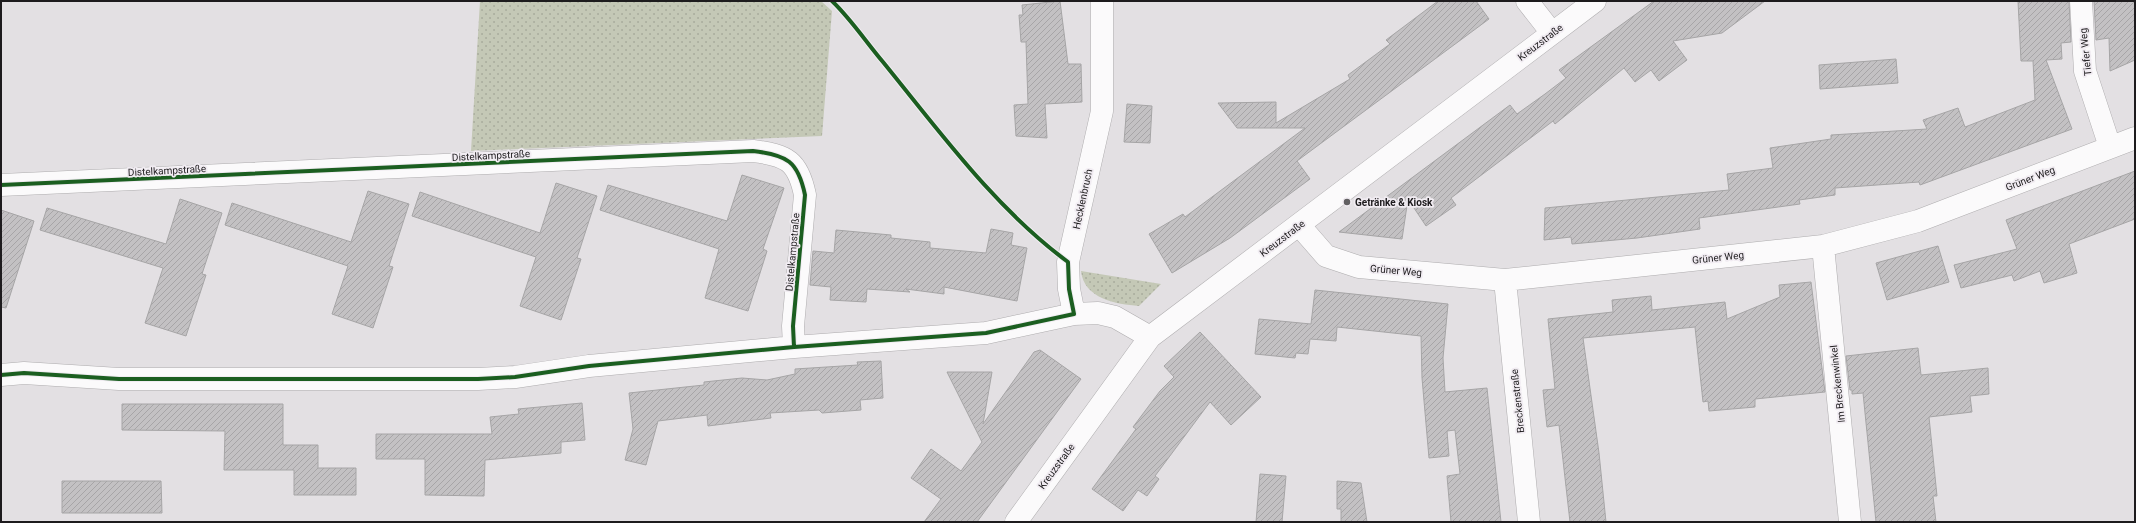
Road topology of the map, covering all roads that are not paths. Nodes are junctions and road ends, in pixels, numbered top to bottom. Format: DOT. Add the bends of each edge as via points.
graph roads {
  1 [pos="1102,1"];
  2 [pos="1527,1"];
  3 [pos="1596,1"];
  4 [pos="2081,1"];
  5 [pos="1552,33"];
  6 [pos="2135,138"];
  7 [pos="2110,148"];
  8 [pos="1,185"];
  9 [pos="1299,225"];
  10 [pos="1823,246"];
  11 [pos="1505,280"];
  12 [pos="1074,314"];
  13 [pos="1150,337"];
  14 [pos="794,347"];
  15 [pos="1,375"];
  16 [pos="1016,522"];
  17 [pos="1529,522"];
  18 [pos="1850,522"];
  1 -- 12 [label="street, Hecklenbruch" via="1102,111 1068,262 1069,289"];
  2 -- 5 [label="street"];
  3 -- 5 [label="street, Kreuzstraße"];
  4 -- 7 [label="street, Tiefer Weg" via="2085,71"];
  5 -- 9 [label="street, Kreuzstraße"];
  6 -- 7 [label="street, Grüner Weg"];
  7 -- 10 [label="street, Grüner Weg" via="1918,221"];
  8 -- 14 [label="street, Distelkampstraße" via="753,151 774,154 789,161 801,176 805,195"];
  9 -- 11 [label="street, Grüner Weg" via="1326,256 1359,267"];
  9 -- 13 [label="street, Kreuzstraße"];
  10 -- 11 [label="street, Grüner Weg"];
  10 -- 18 [label="street, Im Breckenwinkel"];
  11 -- 17 [label="street, Breckenstraße"];
  12 -- 13 [label="street" via="1098,313 1115,317"];
  12 -- 14 [label="street" via="986,333"];
  13 -- 16 [label="street, Kreuzstraße"];
  14 -- 15 [label="street" via="478,379 119,378 24,373"];
}
